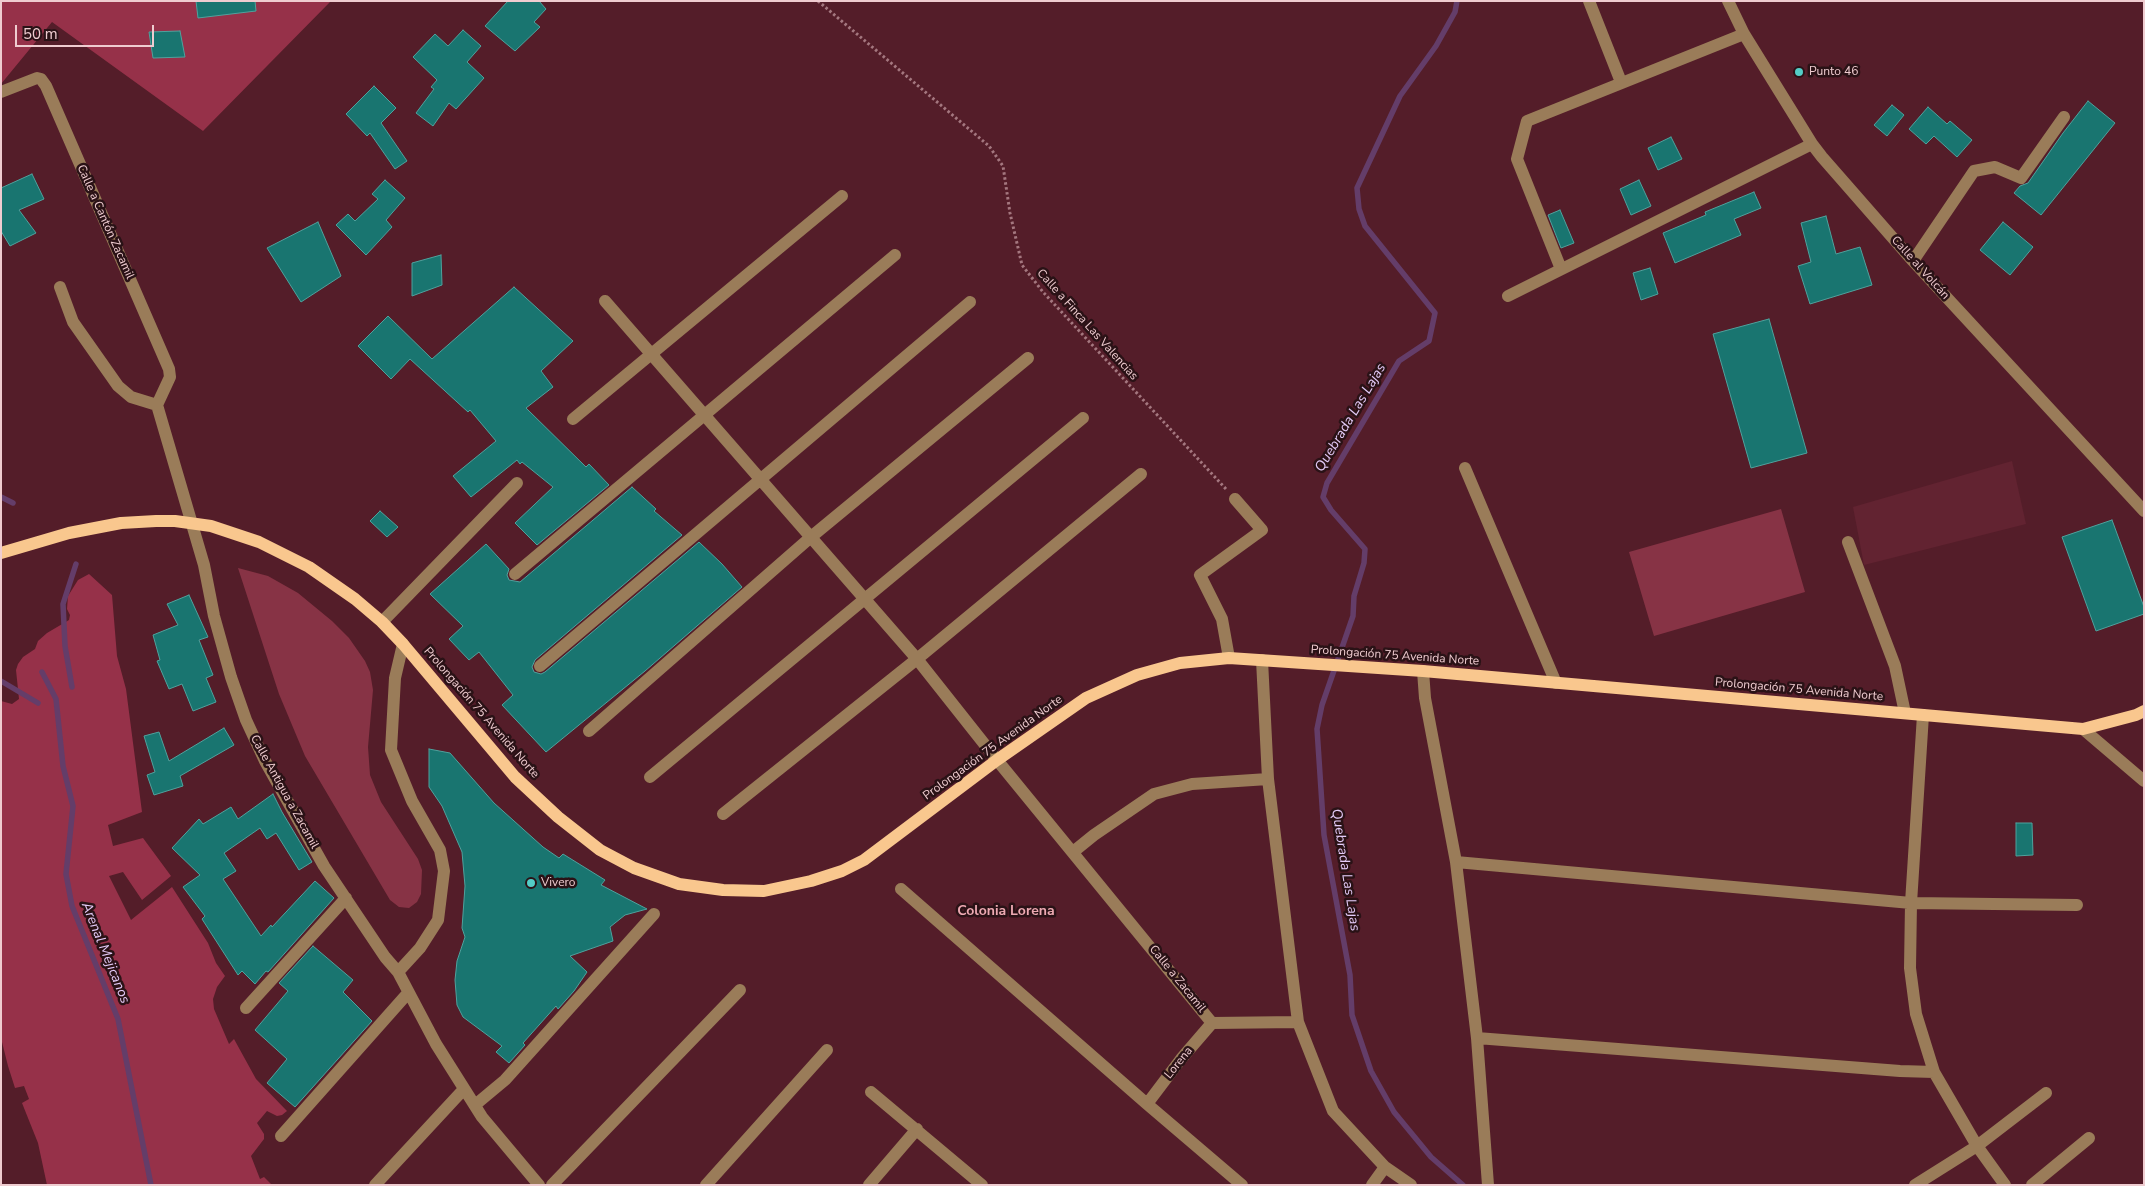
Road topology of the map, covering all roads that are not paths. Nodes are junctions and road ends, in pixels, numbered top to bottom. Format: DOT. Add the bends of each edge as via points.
graph roads {
  1 [pos="1589,1"];
  2 [pos="1728,1"];
  3 [pos="1744,34"];
  4 [pos="1621,82"];
  5 [pos="1,92"];
  6 [pos="2064,117"];
  7 [pos="1812,144"];
  8 [pos="842,196"];
  9 [pos="895,255"];
  10 [pos="1913,261"];
  11 [pos="1561,268"];
  12 [pos="60,287"];
  13 [pos="1508,296"];
  14 [pos="605,301"];
  15 [pos="970,302"];
  16 [pos="652,354"];
  17 [pos="1028,358"];
  18 [pos="157,405"];
  19 [pos="704,414"];
  20 [pos="1083,418"];
  21 [pos="573,419"];
  22 [pos="1465,468"];
  23 [pos="1140,474"];
  24 [pos="760,479"];
  25 [pos="517,483"];
  26 [pos="1235,499"];
  27 [pos="2144,510"];
  28 [pos="811,537"];
  29 [pos="1848,542"];
  30 [pos="1,553"];
  31 [pos="516,574"];
  32 [pos="865,599"];
  33 [pos="382,622"];
  34 [pos="403,644"];
  35 [pos="1229,658"];
  36 [pos="917,659"];
  37 [pos="1262,660"];
  38 [pos="540,666"];
  39 [pos="1423,671"];
  40 [pos="1556,683"];
  41 [pos="2144,711"];
  42 [pos="1905,713"];
  43 [pos="1922,715"];
  44 [pos="2083,729"];
  45 [pos="589,731"];
  46 [pos="997,760"];
  47 [pos="650,777"];
  48 [pos="1268,779"];
  49 [pos="2144,782"];
  50 [pos="723,814"];
  51 [pos="1073,852"];
  52 [pos="1456,862"];
  53 [pos="901,889"];
  54 [pos="346,898"];
  55 [pos="1911,903"];
  56 [pos="2077,905"];
  57 [pos="654,914"];
  58 [pos="398,972"];
  59 [pos="740,990"];
  60 [pos="408,993"];
  61 [pos="246,1008"];
  62 [pos="1298,1022"];
  63 [pos="1212,1023"];
  64 [pos="1477,1038"];
  65 [pos="827,1050"];
  66 [pos="1934,1072"];
  67 [pos="464,1089"];
  68 [pos="871,1092"];
  69 [pos="2046,1093"];
  70 [pos="1147,1104"];
  71 [pos="475,1105"];
  72 [pos="916,1129"];
  73 [pos="282,1136"];
  74 [pos="2089,1138"];
  75 [pos="1976,1146"];
  76 [pos="1385,1167"];
  77 [pos="375,1185"];
  78 [pos="539,1185"];
  79 [pos="552,1185"];
  80 [pos="706,1185"];
  81 [pos="869,1185"];
  82 [pos="982,1185"];
  83 [pos="1242,1185"];
  84 [pos="1372,1185"];
  85 [pos="1411,1185"];
  86 [pos="1488,1185"];
  87 [pos="1914,1185"];
  88 [pos="2006,1185"];
  89 [pos="2032,1185"];
  1 -- 4 [label="street"];
  2 -- 3 [label="street, Calle al Volcán"];
  3 -- 4 [label="street"];
  3 -- 7 [label="street, Calle al Volcán"];
  4 -- 11 [label="street" via="1527,121 1518,158"];
  5 -- 18 [label="street, Calle a Cantón Zacamil" via="37,78 46,86 169,370 170,377"];
  6 -- 10 [label="street" via="2021,178 1995,167 1974,171"];
  7 -- 10 [label="street, Calle al Volcán"];
  7 -- 11 [label="street"];
  8 -- 16 [label="street"];
  9 -- 19 [label="street"];
  10 -- 27 [label="street, Calle al Volcán"];
  11 -- 13 [label="street"];
  12 -- 18 [label="street" via="73,322 118,386 131,397"];
  14 -- 16 [label="street, Calle a Zacamil"];
  15 -- 24 [label="street"];
  16 -- 19 [label="street, Calle a Zacamil"];
  16 -- 21 [label="street"];
  17 -- 28 [label="street"];
  18 -- 54 [label="street, Calle Antigua a Zacamil" via="204,565 214,616 246,720 279,789"];
  19 -- 24 [label="street, Calle a Zacamil"];
  19 -- 31 [label="street"];
  20 -- 32 [label="street"];
  22 -- 40 [label="street"];
  23 -- 36 [label="street"];
  24 -- 28 [label="street, Calle a Zacamil"];
  24 -- 38 [label="street"];
  25 -- 33 [label="street"];
  26 -- 35 [label="street" via="1262,530 1200,576 1222,619"];
  28 -- 32 [label="street, Calle a Zacamil"];
  28 -- 45 [label="street"];
  29 -- 42 [label="street" via="1894,666"];
  30 -- 33 [label="main road, Prolongación 75 Avenida Norte" via="69,533 121,523 175,522 211,526 259,542 309,567 356,599"];
  32 -- 36 [label="street, Calle a Zacamil"];
  32 -- 47 [label="street"];
  33 -- 34 [label="main road, Prolongación 75 Avenida Norte"];
  34 -- 46 [label="main road, Prolongación 75 Avenida Norte" via="515,777 558,817 600,850 634,868 679,884 764,891 842,871 864,860"];
  34 -- 58 [label="street" via="395,678 391,750 412,801 440,850 444,871 438,920 420,948"];
  35 -- 37 [label="main road, Prolongación 75 Avenida Norte"];
  35 -- 46 [label="main road, Prolongación 75 Avenida Norte" via="1180,663 1137,675 1086,698"];
  36 -- 46 [label="street, Calle a Zacamil"];
  36 -- 50 [label="street"];
  37 -- 39 [label="main road, Prolongación 75 Avenida Norte"];
  37 -- 48 [label="street"];
  39 -- 40 [label="main road, Prolongación 75 Avenida Norte"];
  39 -- 52 [label="street" via="1425,698"];
  40 -- 42 [label="main road, Prolongación 75 Avenida Norte"];
  41 -- 44 [label="main road, Prolongación 75 Avenida Norte"];
  42 -- 43 [label="main road, Prolongación 75 Avenida Norte"];
  43 -- 44 [label="main road, Prolongación 75 Avenida Norte"];
  43 -- 55 [label="street"];
  44 -- 49 [label="street"];
  46 -- 51 [label="street, Calle a Zacamil"];
  48 -- 51 [label="street" via="1192,784 1154,794"];
  48 -- 62 [label="street"];
  51 -- 63 [label="street, Calle a Zacamil"];
  52 -- 55 [label="street"];
  52 -- 64 [label="street"];
  53 -- 70 [label="street"];
  54 -- 58 [label="street, Calle Antigua a Zacamil"];
  54 -- 61 [label="street"];
  55 -- 56 [label="street"];
  55 -- 66 [label="street" via="1910,968 1916,1014"];
  57 -- 71 [label="street" via="505,1080"];
  58 -- 60 [label="street, Calle Antigua a Zacamil"];
  59 -- 79 [label="street"];
  60 -- 67 [label="street, Calle Antigua a Zacamil"];
  60 -- 73 [label="street"];
  62 -- 63 [label="street, Calle a Zacamil"];
  62 -- 76 [label="street" via="1333,1112"];
  63 -- 70 [label="street, Lorena"];
  64 -- 66 [label="street"];
  64 -- 86 [label="street"];
  65 -- 80 [label="street"];
  66 -- 75 [label="street"];
  67 -- 71 [label="street, Calle Antigua a Zacamil"];
  67 -- 77 [label="street"];
  68 -- 72 [label="street"];
  69 -- 75 [label="street"];
  70 -- 83 [label="street"];
  71 -- 78 [label="street, Calle Antigua a Zacamil"];
  72 -- 81 [label="street"];
  72 -- 82 [label="street"];
  74 -- 89 [label="street"];
  75 -- 87 [label="street"];
  75 -- 88 [label="street"];
  76 -- 84 [label="street"];
  76 -- 85 [label="street"];
}
